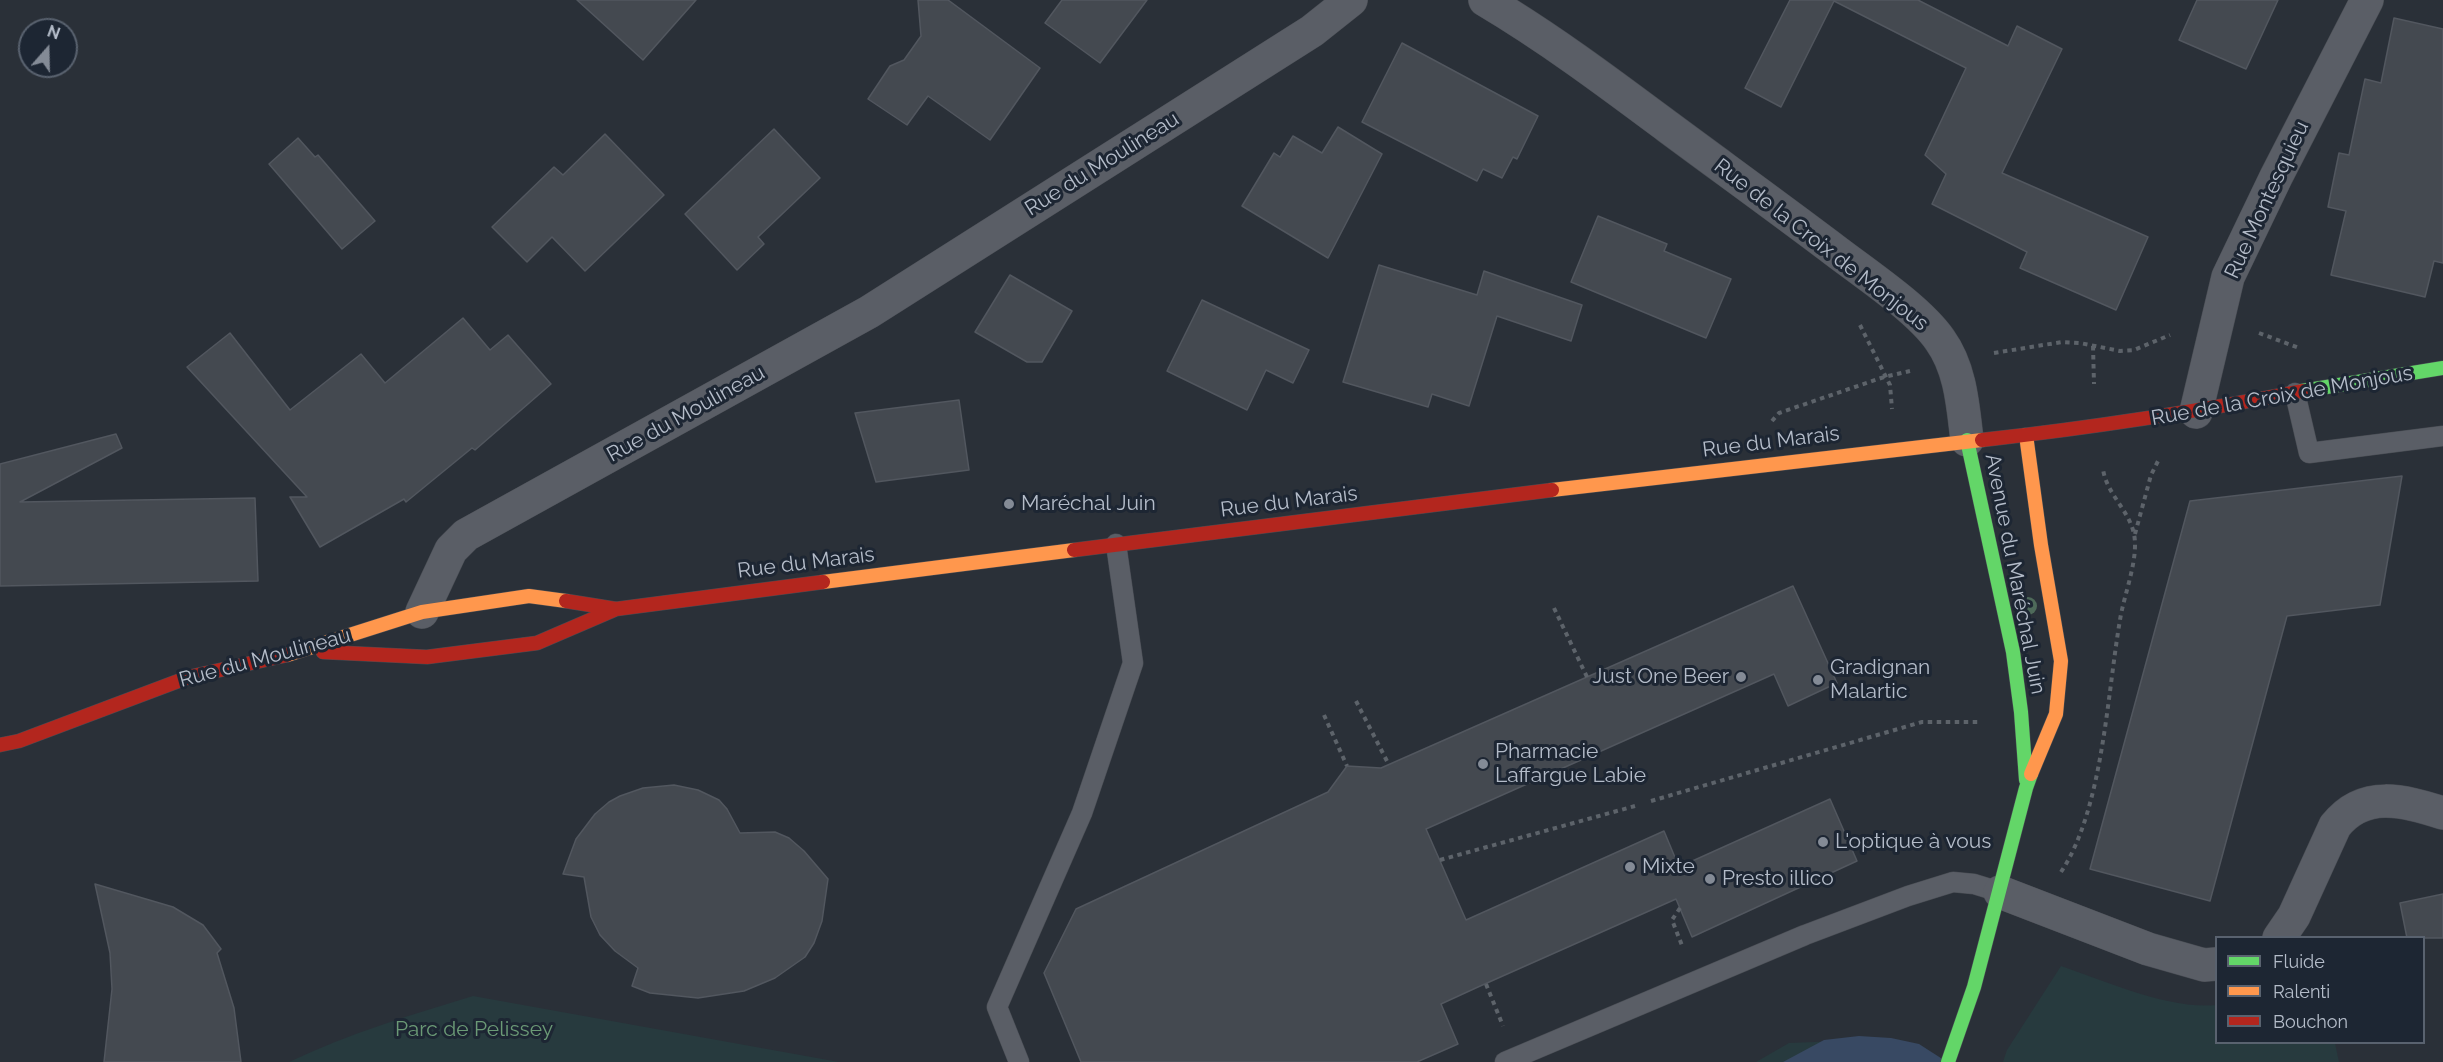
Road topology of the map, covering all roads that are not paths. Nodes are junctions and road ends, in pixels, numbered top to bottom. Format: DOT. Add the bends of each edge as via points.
graph roads {
  1 [pos="1350,0"];
  2 [pos="1485,0"];
  3 [pos="2367,0"];
  4 [pos="2443,368"];
  5 [pos="2295,393"];
  6 [pos="2196,412"];
  7 [pos="2026,435"];
  8 [pos="2443,436"];
  9 [pos="1967,440"];
  10 [pos="1116,544"];
  11 [pos="616,609"];
  12 [pos="422,612"];
  13 [pos="303,651"];
  14 [pos="0,745"];
  15 [pos="2026,788"];
  16 [pos="2443,813"];
  17 [pos="2000,892"];
  18 [pos="2280,936"];
  19 [pos="2215,964"];
  20 [pos="1511,1060"];
  21 [pos="1019,1062"];
  22 [pos="1948,1062"];
  1 -- 12 [label="street, Rue du Moulineau" via="1312,31 869,312 466,535 451,550"];
  2 -- 9 [label="street, Rue de la Croix de Monjous" via="1628,97 1918,317 1941,340 1951,361 1960,387"];
  3 -- 6 [label="street, Rue Montesquieu" via="2228,277"];
  4 -- 5 [label="main road, Rue de la Croix de Monjous"];
  5 -- 6 [label="main road, Rue de la Croix de Monjous"];
  5 -- 8 [label="lane" via="2309,453"];
  6 -- 7 [label="main road, Rue de la Croix de Monjous"];
  7 -- 9 [label="main road, Rue de la Croix de Monjous"];
  7 -- 15 [label="main road, Avenue du Maréchal Juin" via="2061,661 2056,714"];
  9 -- 10 [label="main road, Rue du Marais"];
  9 -- 15 [label="main road, Avenue du Maréchal Juin" via="2013,652"];
  10 -- 11 [label="main road, Rue du Marais"];
  10 -- 21 [label="lane" via="1133,663 1082,813 997,1007"];
  11 -- 12 [label="main road, Rue du Marais" via="529,596"];
  11 -- 13 [label="main road, Rue du Marais" via="537,643 428,657"];
  12 -- 13 [label="main road, Rue du Moulineau"];
  13 -- 14 [label="main road, Rue du Moulineau" via="189,677"];
  15 -- 17 [label="main road, Avenue du Maréchal Juin"];
  16 -- 18 [label="street" via="2407,803 2380,801 2355,807 2343,816"];
  17 -- 19 [label="street" via="2148,949"];
  17 -- 20 [label="lane" via="1953,882 1908,896 1805,935"];
  17 -- 22 [label="main road, Avenue du Maréchal Juin"];
}
